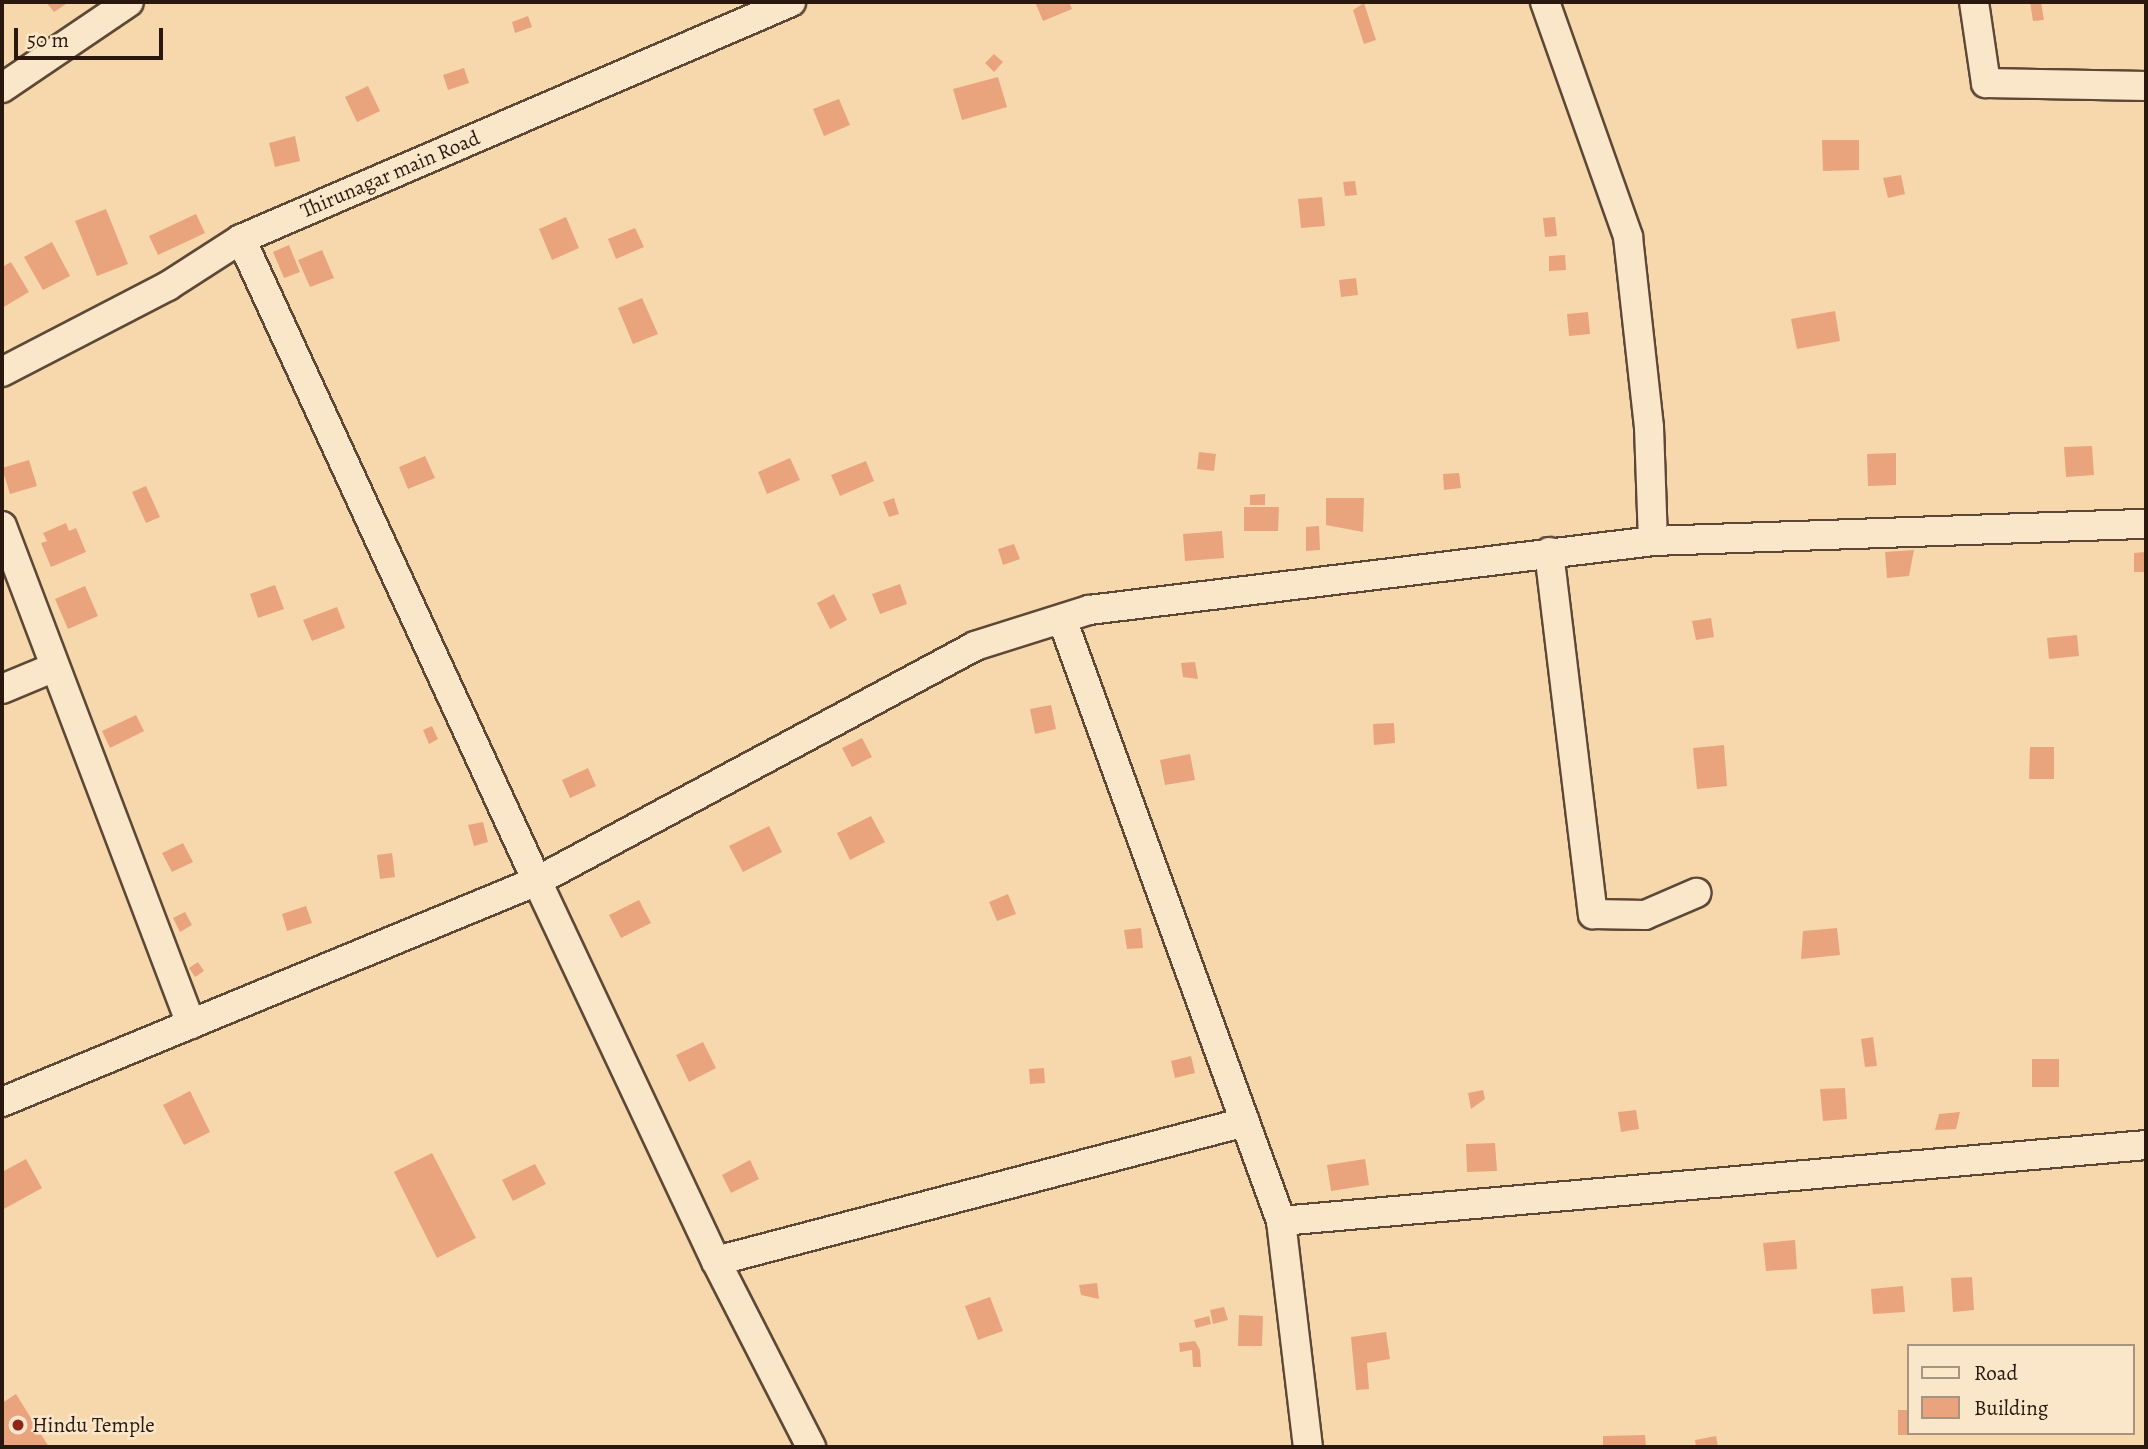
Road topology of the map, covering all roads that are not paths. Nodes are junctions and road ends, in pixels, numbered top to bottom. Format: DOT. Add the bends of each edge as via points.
graph roads {
  1 [pos="129,2"];
  2 [pos="791,2"];
  3 [pos="1545,2"];
  4 [pos="1974,2"];
  5 [pos="2146,86"];
  6 [pos="2,88"];
  7 [pos="241,239"];
  8 [pos="2,372"];
  9 [pos="2146,524"];
  10 [pos="2,526"];
  11 [pos="1653,541"];
  12 [pos="1549,552"];
  13 [pos="1062,619"];
  14 [pos="55,667"];
  15 [pos="2,689"];
  16 [pos="537,880"];
  17 [pos="1696,893"];
  18 [pos="191,1024"];
  19 [pos="2,1102"];
  20 [pos="1245,1122"];
  21 [pos="2146,1145"];
  22 [pos="1281,1221"];
  23 [pos="716,1261"];
  24 [pos="811,1447"];
  25 [pos="1308,1447"];
  1 -- 6 [label="street"];
  2 -- 7 [label="street, Thirunagar main Road"];
  3 -- 11 [label="street" via="1629,237 1649,427"];
  4 -- 5 [label="street" via="1986,83"];
  7 -- 8 [label="street, Thirunagar main Road" via="168,286"];
  7 -- 16 [label="street"];
  9 -- 11 [label="street"];
  10 -- 14 [label="street"];
  11 -- 12 [label="street"];
  12 -- 13 [label="street" via="1116,606"];
  12 -- 17 [label="street" via="1593,914 1645,915"];
  13 -- 16 [label="street" via="975,646"];
  13 -- 20 [label="street"];
  14 -- 15 [label="street"];
  14 -- 18 [label="street"];
  16 -- 18 [label="street"];
  16 -- 23 [label="street"];
  18 -- 19 [label="street"];
  20 -- 22 [label="street"];
  20 -- 23 [label="street"];
  21 -- 22 [label="street"];
  22 -- 25 [label="street"];
  23 -- 24 [label="street"];
}
